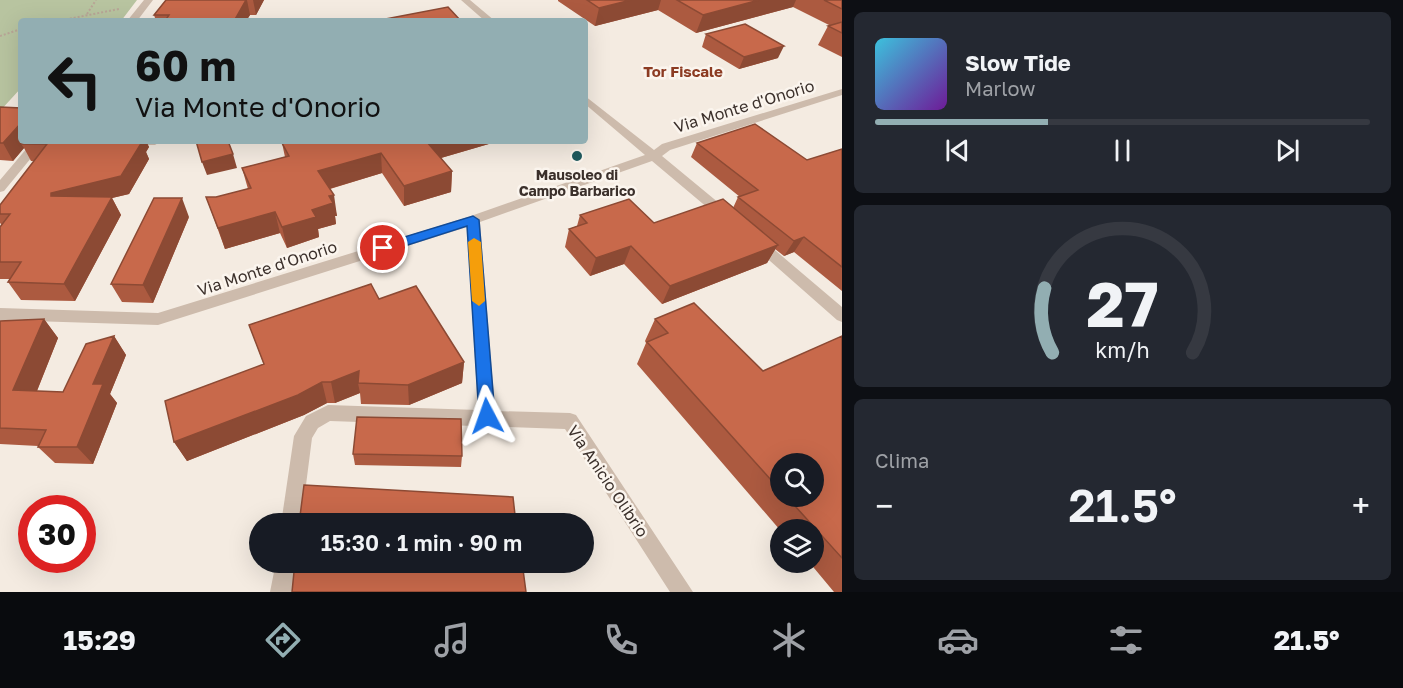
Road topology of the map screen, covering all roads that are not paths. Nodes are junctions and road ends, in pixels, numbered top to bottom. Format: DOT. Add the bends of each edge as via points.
graph roads {
  1 [pos="465,0"];
  2 [pos="147,2"];
  3 [pos="134,18"];
  4 [pos="486,18"];
  5 [pos="842,92"];
  6 [pos="588,101"];
  7 [pos="37,144"];
  8 [pos="656,156"];
  9 [pos="0,188"];
  10 [pos="473,220"];
  11 [pos="0,314"];
  12 [pos="842,315"];
  13 [pos="487,416"];
  14 [pos="292,513"];
  15 [pos="284,573"];
  16 [pos="281,592"];
  17 [pos="682,592"];
  1 -- 4 [label="street"];
  2 -- 3 [label="street"];
  5 -- 8 [label="street, Via Monte d'Onorio" via="666,147"];
  6 -- 8 [label="street"];
  7 -- 9 [label="street"];
  8 -- 10 [label="street, Via Monte d'Onorio"];
  8 -- 12 [label="street"];
  10 -- 11 [label="street, Via Monte d'Onorio" via="158,319"];
  10 -- 13 [label="street"];
  13 -- 14 [label="street" via="334,411 322,415 303,436"];
  13 -- 17 [label="street, Via Anicio Olibrio" via="570,421"];
  15 -- 16 [label="street"];
}
